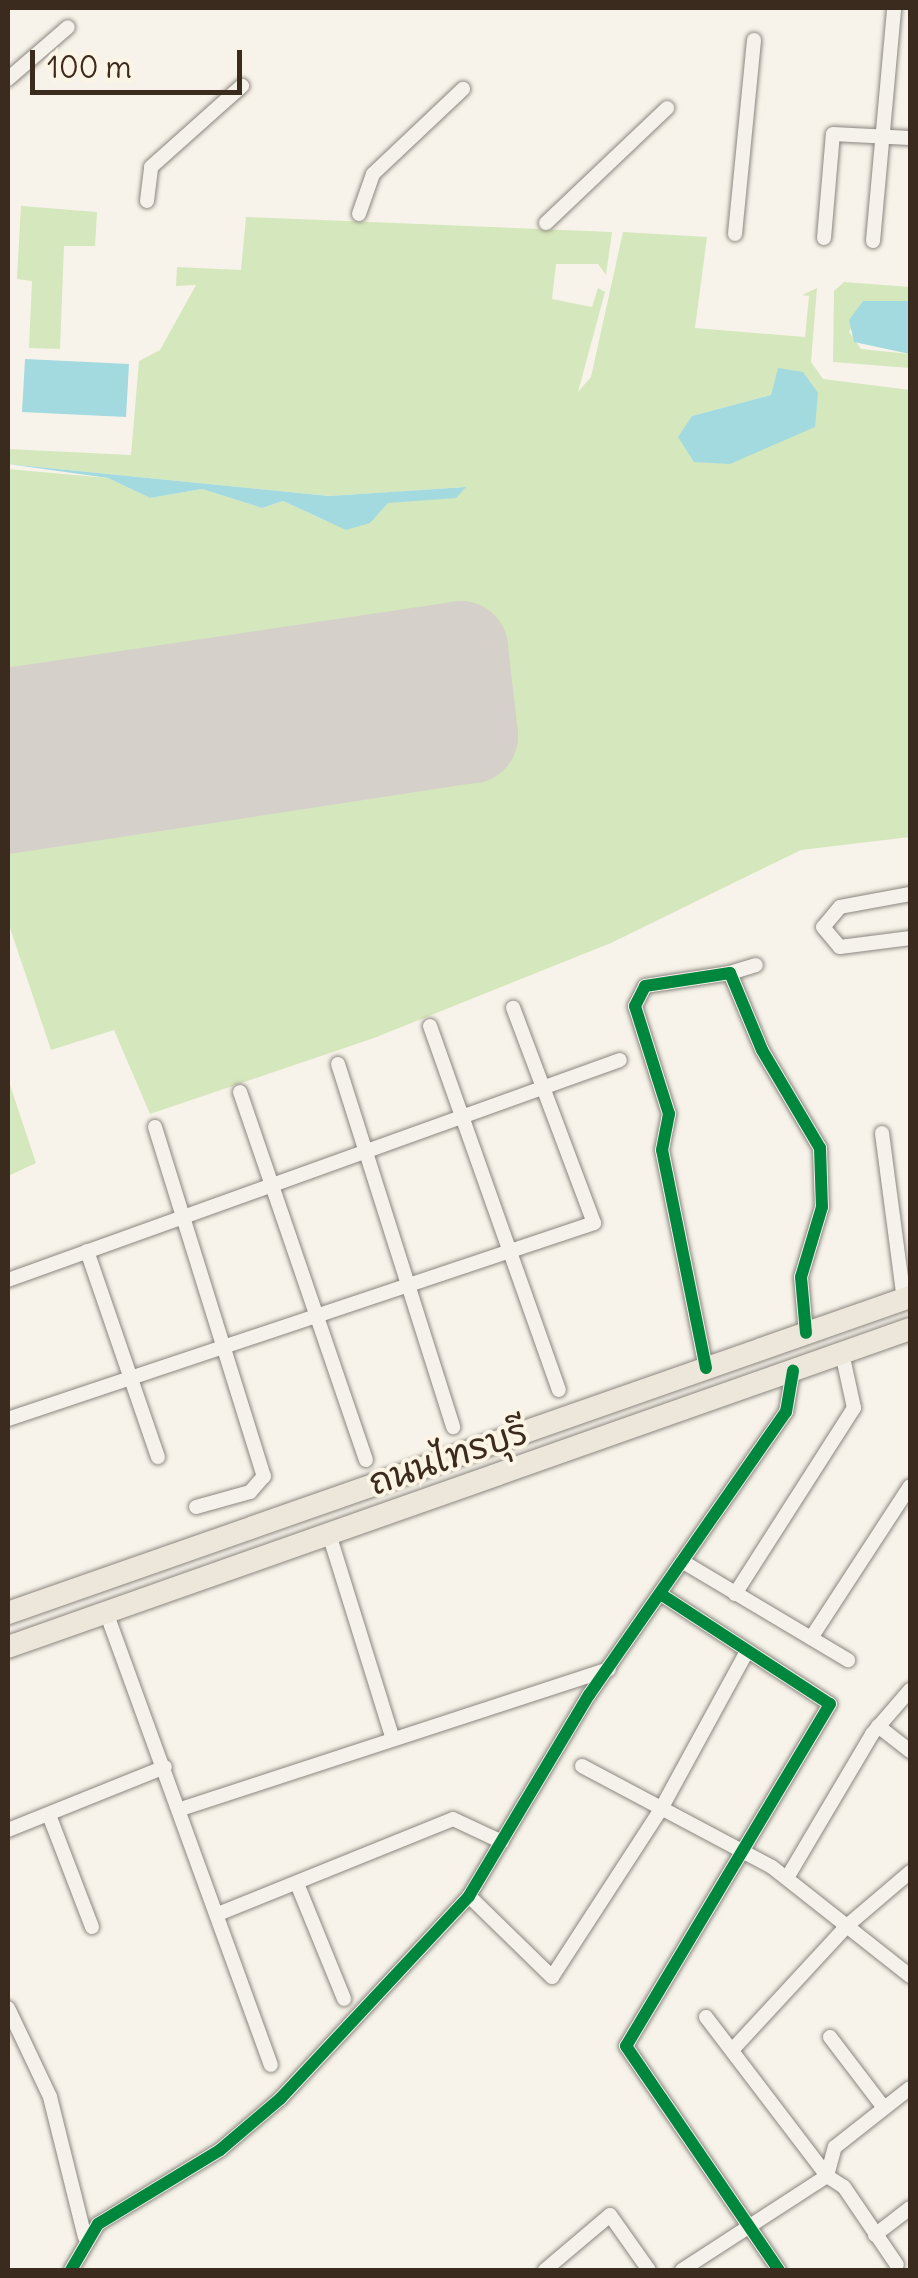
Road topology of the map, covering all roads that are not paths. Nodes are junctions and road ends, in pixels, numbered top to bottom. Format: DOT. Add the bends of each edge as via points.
graph roads {
  1 [pos="894,8"];
  2 [pos="68,27"];
  3 [pos="754,40"];
  4 [pos="8,78"];
  5 [pos="242,86"];
  6 [pos="463,89"];
  7 [pos="666,108"];
  8 [pos="884,136"];
  9 [pos="910,138"];
  10 [pos="147,201"];
  11 [pos="359,214"];
  12 [pos="546,223"];
  13 [pos="735,234"];
  14 [pos="824,238"];
  15 [pos="873,241"];
  16 [pos="910,894"];
  17 [pos="910,938"];
  18 [pos="756,966"];
  19 [pos="730,973"];
  20 [pos="513,1008"];
  21 [pos="430,1026"];
  22 [pos="620,1060"];
  23 [pos="338,1064"];
  24 [pos="546,1088"];
  25 [pos="240,1092"];
  26 [pos="461,1119"];
  27 [pos="155,1127"];
  28 [pos="882,1133"];
  29 [pos="366,1154"];
  30 [pos="275,1187"];
  31 [pos="182,1218"];
  32 [pos="508,1250"];
  33 [pos="86,1251"];
  34 [pos="8,1280"];
  35 [pos="405,1284"];
  36 [pos="907,1298"];
  37 [pos="315,1314"];
  38 [pos="910,1329"];
  39 [pos="806,1333"];
  40 [pos="220,1343"];
  41 [pos="842,1353"];
  42 [pos="706,1368"];
  43 [pos="793,1371"];
  44 [pos="127,1376"];
  45 [pos="560,1390"];
  46 [pos="8,1419"];
  47 [pos="453,1427"];
  48 [pos="158,1457"];
  49 [pos="366,1460"];
  50 [pos="910,1486"];
  51 [pos="196,1507"];
  52 [pos="329,1534"];
  53 [pos="685,1563"];
  54 [pos="736,1594"];
  55 [pos="662,1595"];
  56 [pos="106,1612"];
  57 [pos="8,1613"];
  58 [pos="812,1638"];
  59 [pos="8,1646"];
  60 [pos="748,1651"];
  61 [pos="848,1660"];
  62 [pos="609,1668"];
  63 [pos="910,1690"];
  64 [pos="878,1726"];
  65 [pos="392,1736"];
  66 [pos="910,1751"];
  67 [pos="582,1766"];
  68 [pos="164,1767"];
  69 [pos="181,1809"];
  70 [pos="661,1810"];
  71 [pos="49,1816"];
  72 [pos="8,1830"];
  73 [pos="502,1842"];
  74 [pos="746,1851"];
  75 [pos="910,1872"];
  76 [pos="786,1878"];
  77 [pos="298,1886"];
  78 [pos="469,1896"];
  79 [pos="218,1914"];
  80 [pos="848,1925"];
  81 [pos="92,1927"];
  82 [pos="910,1976"];
  83 [pos="344,1999"];
  84 [pos="8,2008"];
  85 [pos="706,2018"];
  86 [pos="830,2037"];
  87 [pos="732,2049"];
  88 [pos="271,2065"];
  89 [pos="910,2088"];
  90 [pos="884,2108"];
  91 [pos="828,2176"];
  92 [pos="910,2208"];
  93 [pos="750,2226"];
  94 [pos="875,2235"];
  95 [pos="85,2237"];
  96 [pos="898,2265"];
  97 [pos="71,2270"];
  98 [pos="544,2270"];
  99 [pos="650,2270"];
  100 [pos="682,2270"];
  101 [pos="779,2270"];
  1 -- 8 [label="street"];
  2 -- 4 [label="street"];
  3 -- 13 [label="street"];
  5 -- 10 [label="street" via="151,167"];
  6 -- 11 [label="street" via="373,174"];
  7 -- 12 [label="street"];
  8 -- 9 [label="street"];
  8 -- 14 [label="street" via="833,134"];
  8 -- 15 [label="street"];
  16 -- 17 [label="street" via="840,907 823,927 840,947"];
  18 -- 19 [label="street"];
  19 -- 39 [label="street" via="823,1160 822,1208 801,1277"];
  19 -- 42 [label="street" via="645,986 635,1006 668,1114 662,1150"];
  20 -- 24 [label="street"];
  21 -- 26 [label="street"];
  22 -- 24 [label="street"];
  23 -- 29 [label="street"];
  24 -- 26 [label="street"];
  24 -- 32 [label="street" via="594,1223"];
  25 -- 30 [label="street"];
  26 -- 29 [label="street"];
  26 -- 32 [label="street"];
  27 -- 31 [label="street"];
  28 -- 36 [label="street"];
  29 -- 30 [label="street"];
  29 -- 35 [label="street"];
  30 -- 31 [label="street"];
  30 -- 37 [label="street"];
  31 -- 33 [label="street"];
  31 -- 40 [label="street"];
  32 -- 35 [label="street"];
  32 -- 45 [label="street"];
  33 -- 34 [label="street"];
  33 -- 44 [label="street"];
  35 -- 37 [label="street"];
  35 -- 47 [label="street"];
  36 -- 39 [label="main road, ถนนไทรบุรี"];
  37 -- 40 [label="street"];
  37 -- 49 [label="street"];
  38 -- 41 [label="main road, ถนนไทรบุรี"];
  39 -- 42 [label="main road, ถนนไทรบุรี"];
  40 -- 44 [label="street"];
  40 -- 51 [label="street" via="264,1476 250,1492"];
  41 -- 43 [label="main road, ถนนไทรบุรี"];
  41 -- 54 [label="street" via="854,1408"];
  42 -- 57 [label="main road, ถนนไทรบุรี"];
  43 -- 52 [label="main road, ถนนไทรบุรี"];
  43 -- 53 [label="street" via="786,1412"];
  44 -- 46 [label="street"];
  44 -- 48 [label="street"];
  50 -- 58 [label="street"];
  52 -- 56 [label="main road, ถนนไทรบุรี"];
  52 -- 65 [label="street"];
  53 -- 54 [label="street"];
  53 -- 55 [label="street"];
  54 -- 58 [label="street"];
  55 -- 60 [label="street"];
  55 -- 62 [label="street"];
  56 -- 59 [label="main road, ถนนไทรบุรี"];
  56 -- 68 [label="street"];
  58 -- 61 [label="street"];
  60 -- 70 [label="street"];
  60 -- 74 [label="street" via="830,1704"];
  62 -- 65 [label="street"];
  62 -- 73 [label="street"];
  63 -- 64 [label="street"];
  64 -- 66 [label="street"];
  64 -- 76 [label="street"];
  65 -- 69 [label="street"];
  67 -- 70 [label="street"];
  68 -- 69 [label="street"];
  68 -- 71 [label="street"];
  69 -- 79 [label="street"];
  70 -- 74 [label="street"];
  70 -- 78 [label="street" via="552,1977"];
  71 -- 72 [label="street"];
  71 -- 81 [label="street"];
  73 -- 77 [label="street" via="453,1819"];
  73 -- 78 [label="street"];
  74 -- 76 [label="street"];
  74 -- 93 [label="street" via="626,2046"];
  75 -- 80 [label="street"];
  76 -- 80 [label="street"];
  77 -- 79 [label="street"];
  77 -- 83 [label="street"];
  78 -- 95 [label="street" via="252,2125"];
  79 -- 88 [label="street"];
  80 -- 82 [label="street"];
  80 -- 87 [label="street"];
  84 -- 95 [label="street" via="50,2097"];
  85 -- 87 [label="street"];
  86 -- 90 [label="street"];
  87 -- 91 [label="street"];
  89 -- 90 [label="street"];
  90 -- 91 [label="street" via="835,2147"];
  91 -- 93 [label="street"];
  91 -- 94 [label="street"];
  92 -- 94 [label="street"];
  93 -- 100 [label="street"];
  93 -- 101 [label="street"];
  94 -- 96 [label="street"];
  95 -- 97 [label="street"];
  98 -- 99 [label="street" via="610,2214"];
}
